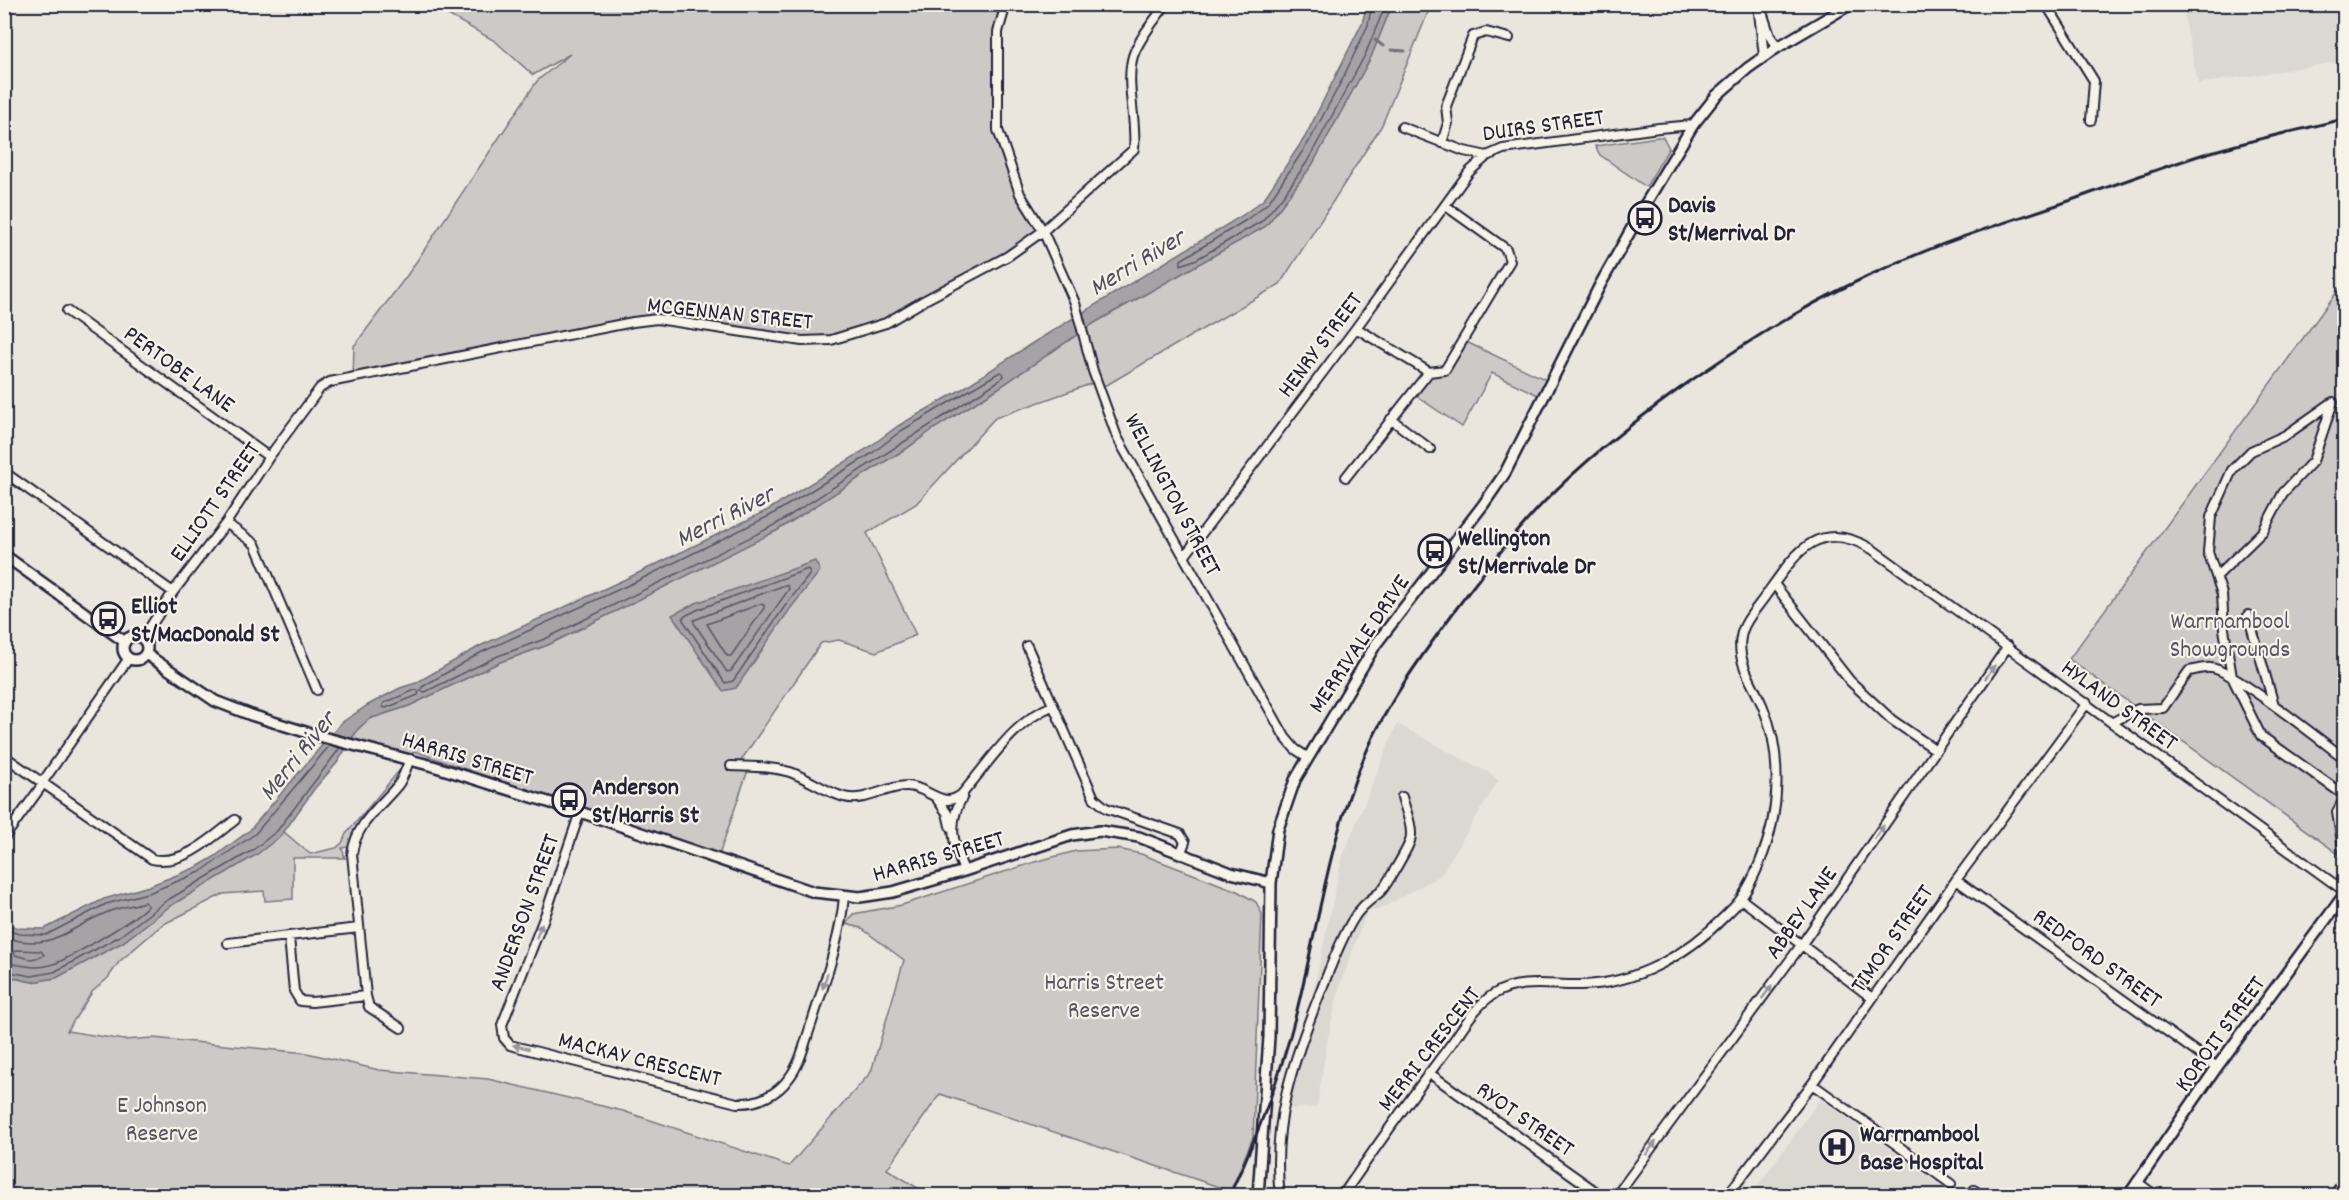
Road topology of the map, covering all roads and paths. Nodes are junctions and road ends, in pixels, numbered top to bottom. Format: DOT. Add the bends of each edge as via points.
graph roads {
  1 [pos="1006,4"];
  2 [pos="1166,4"];
  3 [pos="1759,4"];
  4 [pos="1851,4"];
  5 [pos="2046,4"];
  6 [pos="1509,38"];
  7 [pos="1778,47"];
  8 [pos="1764,56"];
  9 [pos="2091,120"];
  10 [pos="1693,125"];
  11 [pos="1402,127"];
  12 [pos="1442,143"];
  13 [pos="1487,156"];
  14 [pos="1446,206"];
  15 [pos="1043,231"];
  16 [pos="68,311"];
  17 [pos="1356,328"];
  18 [pos="1429,372"];
  19 [pos="320,388"];
  20 [pos="1391,420"];
  21 [pos="1430,449"];
  22 [pos="269,457"];
  23 [pos="4,472"];
  24 [pos="1346,477"];
  25 [pos="226,523"];
  26 [pos="1872,549"];
  27 [pos="4,555"];
  28 [pos="1184,557"];
  29 [pos="2217,576"];
  30 [pos="1774,584"];
  31 [pos="173,592"];
  32 [pos="2248,615"];
  33 [pos="143,638"];
  34 [pos="125,642"];
  35 [pos="1027,646"];
  36 [pos="2008,646"];
  37 [pos="146,654"];
  38 [pos="129,658"];
  39 [pos="2232,677"];
  40 [pos="317,690"];
  41 [pos="2087,703"];
  42 [pos="2274,705"];
  43 [pos="1052,706"];
  44 [pos="2112,722"];
  45 [pos="1936,750"];
  46 [pos="4,756"];
  47 [pos="1307,757"];
  48 [pos="2344,758"];
  49 [pos="410,759"];
  50 [pos="731,766"];
  51 [pos="43,783"];
  52 [pos="968,787"];
  53 [pos="2344,795"];
  54 [pos="934,796"];
  55 [pos="1402,797"];
  56 [pos="2344,800"];
  57 [pos="580,812"];
  58 [pos="235,820"];
  59 [pos="4,838"];
  60 [pos="953,842"];
  61 [pos="1181,852"];
  62 [pos="2344,855"];
  63 [pos="964,871"];
  64 [pos="1956,880"];
  65 [pos="1271,883"];
  66 [pos="2344,893"];
  67 [pos="844,897"];
  68 [pos="1741,899"];
  69 [pos="359,928"];
  70 [pos="289,937"];
  71 [pos="228,943"];
  72 [pos="1802,944"];
  73 [pos="366,996"];
  74 [pos="1872,998"];
  75 [pos="502,1025"];
  76 [pos="401,1028"];
  77 [pos="2217,1067"];
  78 [pos="1429,1073"];
  79 [pos="1812,1084"];
  80 [pos="2344,1180"];
  81 [pos="2138,1182"];
  82 [pos="1950,1184"];
  83 [pos="1974,1190"];
  84 [pos="1258,1196"];
  85 [pos="1280,1196"];
  86 [pos="1342,1196"];
  87 [pos="1602,1196"];
  88 [pos="1616,1196"];
  89 [pos="1727,1196"];
  90 [pos="1982,1196"];
  91 [pos="2128,1196"];
  92 [pos="2156,1196"];
  93 [pos="2334,1196"];
  1 -- 15 [label="street, WELLINGTON STREET" via="998,32 998,130 1020,194"];
  2 -- 15 [label="street, MCGENNAN STREET" via="1133,54 1130,73 1134,149"];
  3 -- 7 [label="street"];
  3 -- 8 [label="street"];
  4 -- 7 [label="street, MERRIVALE DRIVE"];
  5 -- 9 [label="street" via="2094,81"];
  6 -- 12 [label="street" via="1486,32 1473,36 1446,106 1448,123"];
  7 -- 8 [label="street, MERRIVALE DRIVE"];
  8 -- 10 [label="street, MERRIVALE DRIVE" via="1726,86"];
  10 -- 13 [label="street, DUIRS STREET" via="1503,149"];
  10 -- 47 [label="street, MERRIVALE DRIVE" via="1600,285 1505,473 1376,644"];
  11 -- 12 [label="street, DUIRS STREET"];
  12 -- 13 [label="street, DUIRS STREET"];
  13 -- 14 [label="street, HENRY STREET" via="1469,172"];
  14 -- 17 [label="street, HENRY STREET"];
  14 -- 18 [label="street" via="1506,249 1510,261 1445,370"];
  15 -- 19 [label="street, MCGENNAN STREET" via="1008,256 886,323 831,340 802,341 657,319 337,381"];
  15 -- 28 [label="street, WELLINGTON STREET" via="1075,303 1117,437"];
  16 -- 22 [label="street, PERTOBE LANE"];
  17 -- 18 [label="street"];
  17 -- 28 [label="street, HENRY STREET"];
  18 -- 20 [label="street"];
  19 -- 22 [label="street, ELLIOTT STREET"];
  20 -- 21 [label="street"];
  20 -- 24 [label="street"];
  22 -- 25 [label="street, ELLIOTT STREET"];
  23 -- 31 [label="street"];
  25 -- 31 [label="street, ELLIOTT STREET"];
  25 -- 40 [label="street" via="255,543"];
  26 -- 30 [label="street, MERRI CRESCENT" via="1833,537 1815,540"];
  26 -- 36 [label="street, HYLAND STREET"];
  27 -- 34 [label="street"];
  28 -- 47 [label="street, WELLINGTON STREET" via="1286,737"];
  29 -- 29 [label="street" via="2208,552 2211,517 2232,470 2251,451 2286,435 2333,402 2313,460 2283,493 2263,531"];
  29 -- 39 [label="street"];
  30 -- 45 [label="street" via="1850,681 1892,720"];
  30 -- 68 [label="street, MERRI CRESCENT" via="1741,637 1741,653 1769,726 1777,783 1769,834"];
  31 -- 33 [label="street, ELLIOTT STREET"];
  32 -- 42 [label="street"];
  33 -- 34 [label="street" via="135,636"];
  33 -- 37 [label="street"];
  34 -- 38 [label="street" via="124,653"];
  35 -- 43 [label="street"];
  36 -- 41 [label="street, HYLAND STREET"];
  45 -- 36 [label="street, ABBEY LANE, one-way"];
  37 -- 38 [label="street" via="136,660"];
  37 -- 49 [label="street, HARRIS STREET" via="215,701 315,735"];
  38 -- 51 [label="street"];
  39 -- 42 [label="street"];
  39 -- 44 [label="street" via="2213,667 2188,672 2163,708 2138,709"];
  39 -- 53 [label="street" via="2261,736"];
  41 -- 44 [label="street, HYLAND STREET"];
  41 -- 64 [label="street, TIMOR STREET"];
  42 -- 48 [label="street"];
  43 -- 52 [label="street" via="1019,728"];
  43 -- 61 [label="street" via="1096,801 1180,834 1185,842"];
  44 -- 66 [label="street, HYLAND STREET"];
  72 -- 45 [label="street, ABBEY LANE, one-way"];
  46 -- 51 [label="street"];
  47 -- 65 [label="street, MERRIVALE DRIVE" via="1281,816"];
  49 -- 57 [label="street, HARRIS STREET"];
  49 -- 69 [label="street" via="398,785 354,838"];
  50 -- 54 [label="street" via="784,770 846,797 859,798 906,786"];
  51 -- 58 [label="street" via="156,860 190,851"];
  51 -- 59 [label="street"];
  52 -- 54 [label="street" via="951,800"];
  52 -- 60 [label="street" via="954,816"];
  54 -- 60 [label="street" via="947,813"];
  55 -- 85 [label="street" via="1411,830 1410,842 1382,890 1358,911 1344,935 1288,1080 1281,1118"];
  56 -- 62 [label="street" via="2337,812"];
  57 -- 67 [label="street, HARRIS STREET" via="801,888"];
  75 -- 57 [label="street, ANDERSON STREET, one-way"];
  60 -- 63 [label="street"];
  61 -- 63 [label="street, HARRIS STREET" via="1139,837 1100,831 1072,835"];
  61 -- 65 [label="street, HARRIS STREET" via="1231,873"];
  63 -- 67 [label="street, HARRIS STREET" via="893,892"];
  64 -- 74 [label="street, TIMOR STREET"];
  64 -- 77 [label="street, REDFORD STREET"];
  65 -- 84 [label="street, MERRIVALE DRIVE" via="1269,1037"];
  66 -- 77 [label="street, KOROIT STREET"];
  67 -- 75 [label="street, MACKAY CRESCENT, one-way" via="837,939 794,1070 779,1089 759,1100 737,1102 510,1045"];
  68 -- 72 [label="street"];
  68 -- 78 [label="street, MERRI CRESCENT" via="1696,943 1638,974 1585,985 1520,984 1500,991 1477,1010"];
  69 -- 70 [label="street"];
  69 -- 73 [label="street"];
  70 -- 71 [label="street"];
  70 -- 73 [label="street" via="294,991 300,1001"];
  72 -- 74 [label="street"];
  88 -- 72 [label="street, ABBEY LANE, one-way"];
  73 -- 76 [label="street" via="369,1007"];
  74 -- 79 [label="street, TIMOR STREET"];
  77 -- 81 [label="street, KOROIT STREET"];
  78 -- 86 [label="street, MERRI CRESCENT"];
  78 -- 87 [label="street, RYOT STREET"];
  79 -- 82 [label="street"];
  79 -- 89 [label="street, TIMOR STREET"];
  80 -- 93 [label="street"];
  81 -- 91 [label="street, KOROIT STREET"];
  81 -- 92 [label="street"];
  83 -- 90 [label="street"];
}
